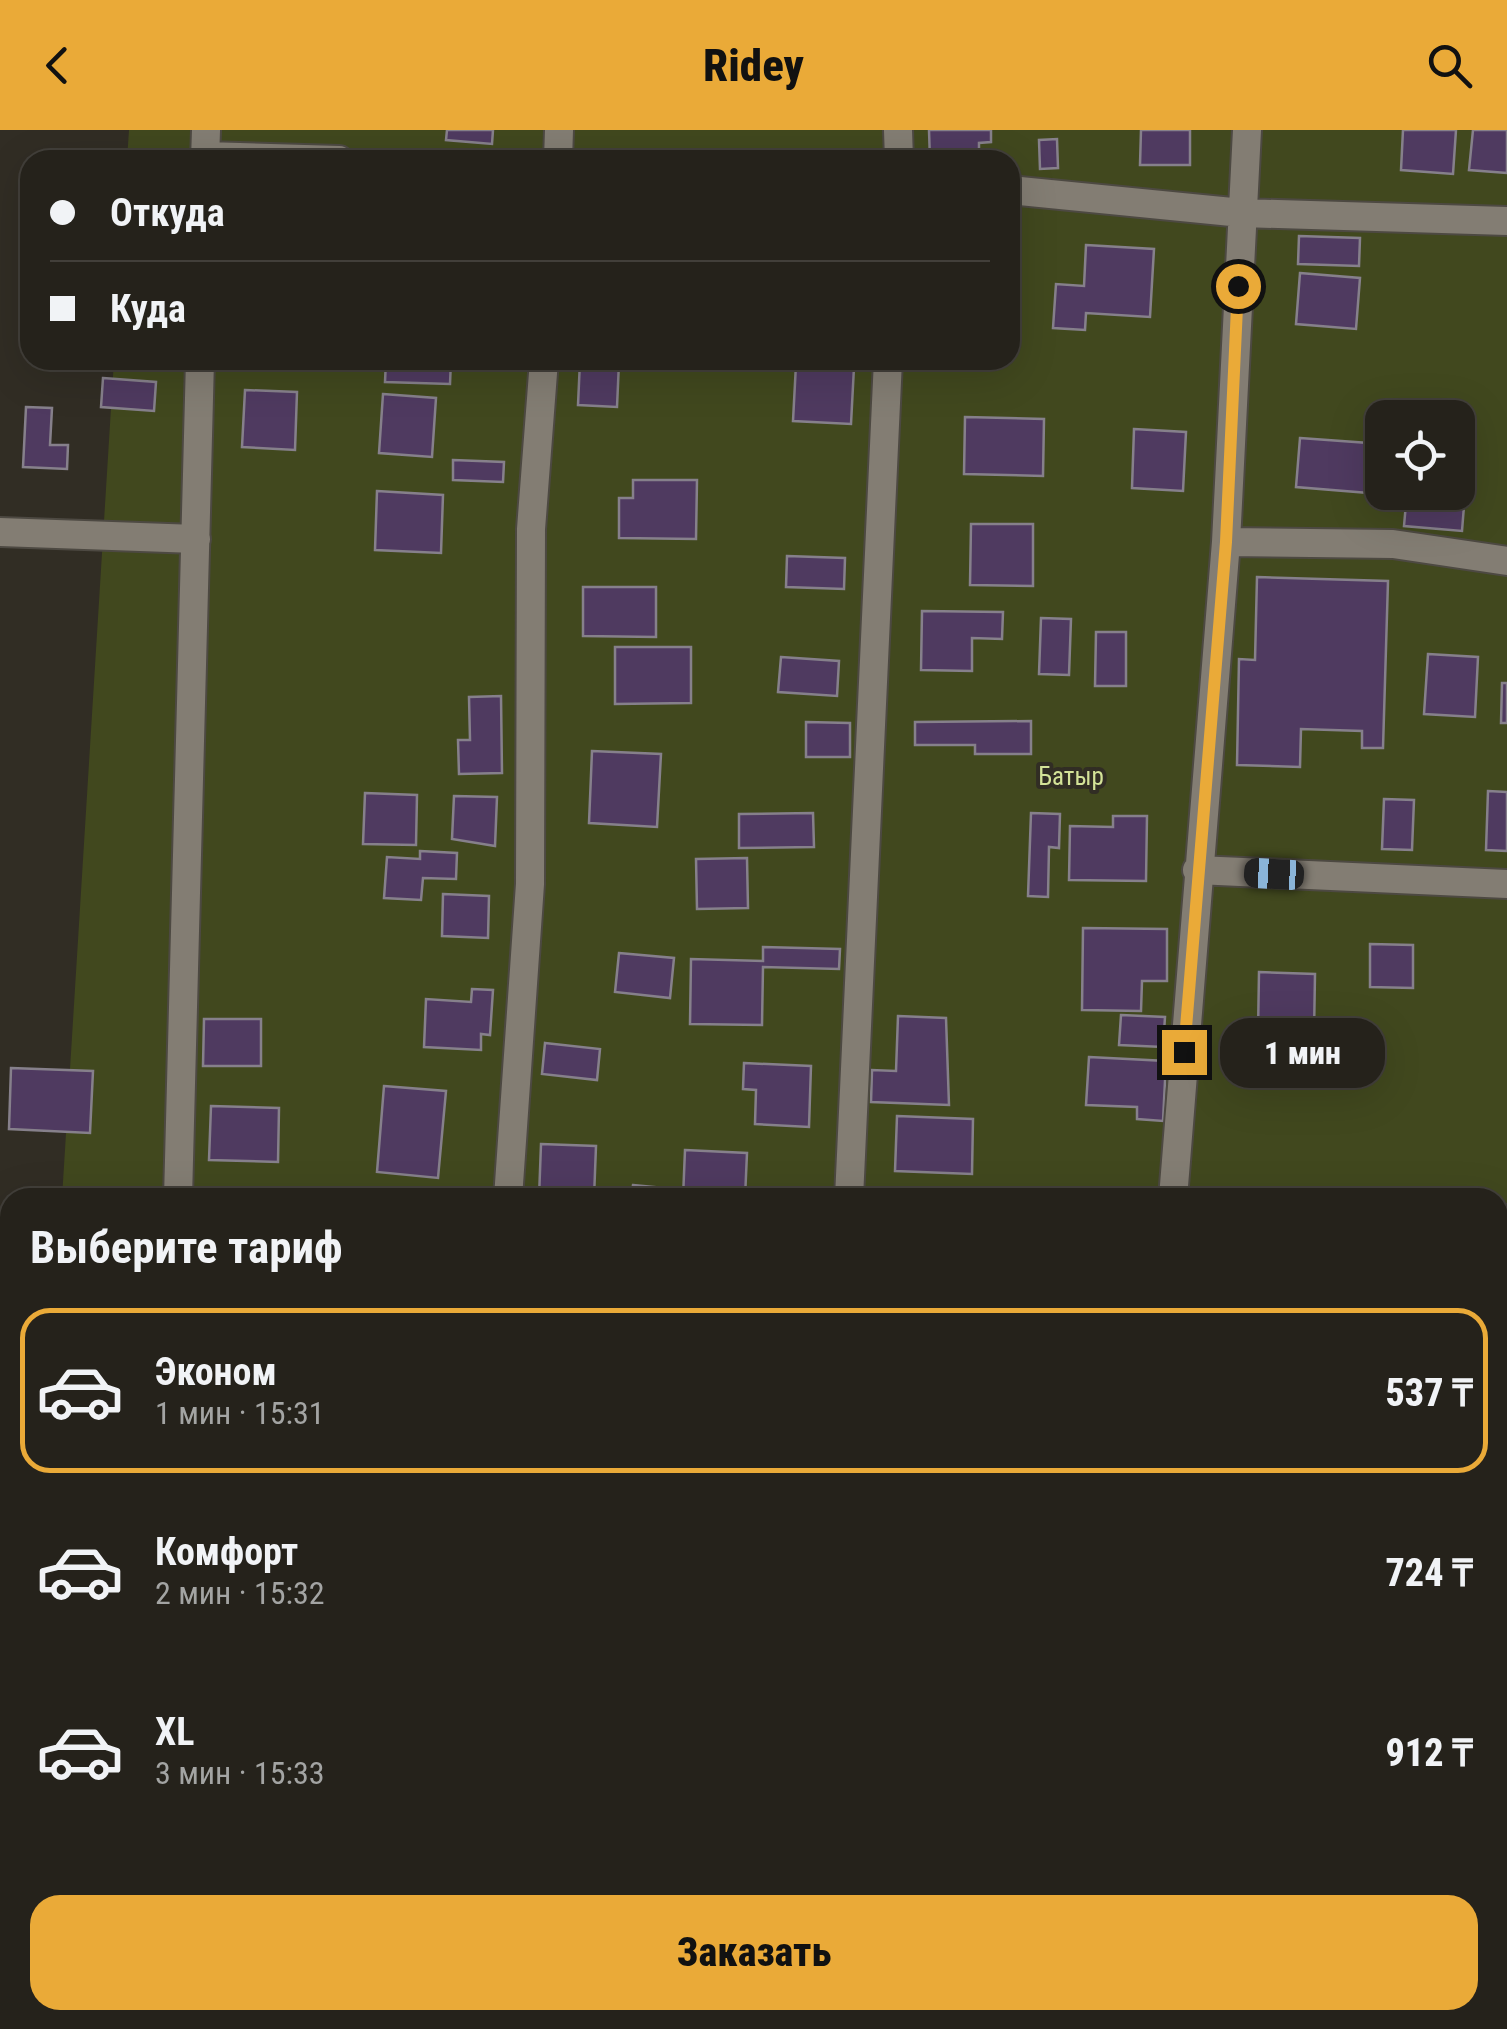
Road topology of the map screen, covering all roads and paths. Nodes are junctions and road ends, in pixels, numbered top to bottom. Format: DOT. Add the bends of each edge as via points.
graph roads {
  1 [pos="1248,130"];
  2 [pos="1020,191"];
  3 [pos="1242,212"];
  4 [pos="1507,221"];
  5 [pos="200,370"];
  6 [pos="543,370"];
  7 [pos="888,370"];
  8 [pos="0,532"];
  9 [pos="196,539"];
  10 [pos="1226,542"];
  11 [pos="1507,561"];
  12 [pos="1197,870"];
  13 [pos="1507,884"];
  14 [pos="178,1188"];
  15 [pos="509,1188"];
  16 [pos="850,1188"];
  17 [pos="1174,1188"];
  1 -- 3 [label="street"];
  2 -- 3 [label="street"];
  3 -- 4 [label="street"];
  3 -- 10 [label="street"];
  5 -- 9 [label="street"];
  6 -- 15 [label="street" via="531,529 530,884"];
  7 -- 16 [label="street"];
  8 -- 9 [label="street"];
  9 -- 14 [label="street"];
  10 -- 11 [label="street" via="1393,544"];
  10 -- 12 [label="street"];
  12 -- 13 [label="street"];
  12 -- 17 [label="street"];
}
